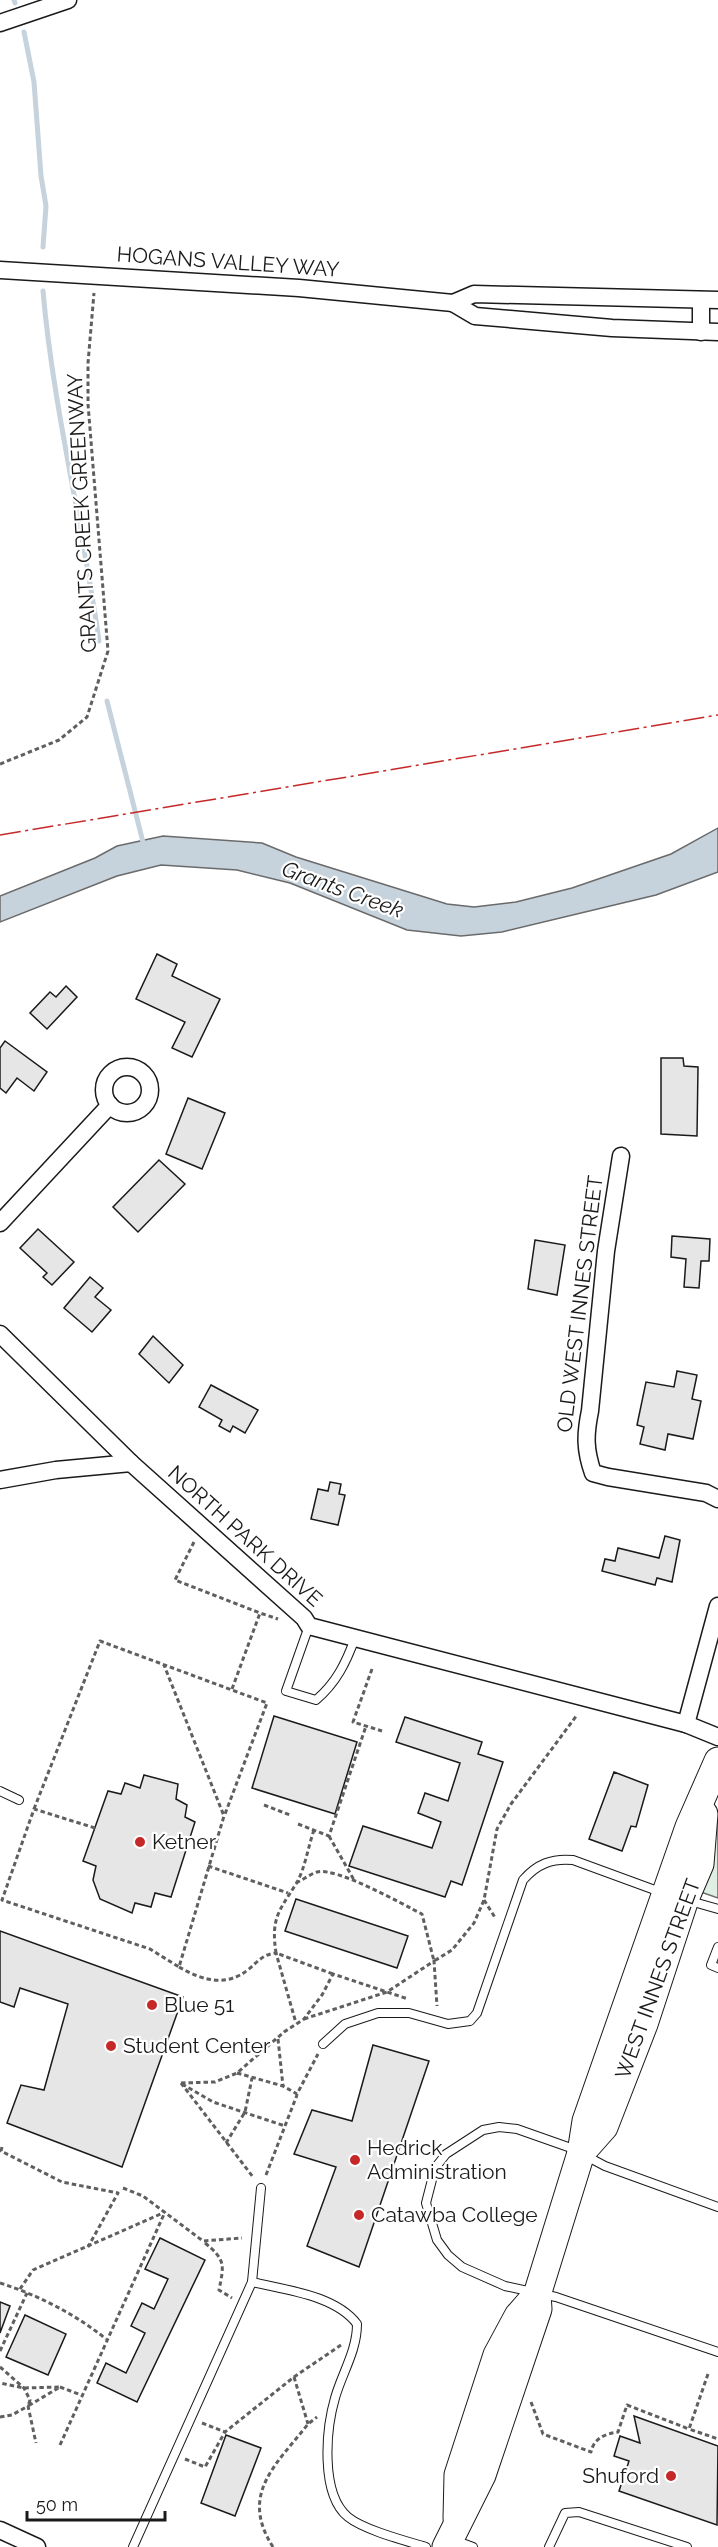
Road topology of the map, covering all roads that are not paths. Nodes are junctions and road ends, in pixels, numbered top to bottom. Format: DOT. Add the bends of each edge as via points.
graph roads {
  1 [pos="68,0"];
  2 [pos="0,23"];
  3 [pos="0,270"];
  4 [pos="710,300"];
  5 [pos="453,303"];
  6 [pos="701,332"];
  7 [pos="718,332"];
  8 [pos="110,1105"];
  9 [pos="621,1156"];
  10 [pos="0,1223"];
  11 [pos="0,1334"];
  12 [pos="131,1463"];
  13 [pos="0,1480"];
  14 [pos="718,1499"];
  15 [pos="718,1606"];
  16 [pos="309,1626"];
  17 [pos="355,1638"];
  18 [pos="686,1724"];
  19 [pos="718,1737"];
  20 [pos="718,1761"];
  21 [pos="0,1791"];
  22 [pos="19,1800"];
  23 [pos="676,1897"];
  24 [pos="718,1909"];
  25 [pos="718,1947"];
  26 [pos="718,1968"];
  27 [pos="323,2044"];
  28 [pos="581,2153"];
  29 [pos="261,2188"];
  30 [pos="718,2207"];
  31 [pos="252,2282"];
  32 [pos="537,2295"];
  33 [pos="718,2352"];
  34 [pos="0,2530"];
  35 [pos="450,2540"];
  36 [pos="37,2547"];
  37 [pos="133,2547"];
  38 [pos="549,2547"];
  39 [pos="687,2547"];
  1 -- 2 [label="street"];
  3 -- 5 [label="street, HOGANS VALLEY WAY" via="298,288"];
  4 -- 5 [label="street, HOGANS VALLEY WAY" via="474,294"];
  4 -- 6 [label="street, HOGANS VALLEY WAY"];
  5 -- 6 [label="street, HOGANS VALLEY WAY" via="475,316"];
  6 -- 7 [label="street, HOGANS VALLEY WAY"];
  8 -- 10 [label="street"];
  9 -- 14 [label="street, OLD WEST INNES STREET" via="606,1251 586,1453 593,1473 706,1493"];
  11 -- 12 [label="street, NORTH PARK DRIVE"];
  12 -- 13 [label="street"];
  12 -- 16 [label="street, NORTH PARK DRIVE"];
  15 -- 18 [label="street"];
  16 -- 17 [label="street, NORTH PARK DRIVE"];
  16 -- 17 [label="lane" via="286,1690 316,1700 331,1687"];
  17 -- 18 [label="street, NORTH PARK DRIVE"];
  18 -- 19 [label="street, NORTH PARK DRIVE"];
  20 -- 23 [label="main road, WEST INNES STREET" via="704,1795 700,1864"];
  21 -- 22 [label="lane"];
  23 -- 24 [label="lane"];
  23 -- 27 [label="lane" via="573,1860 559,1858 545,1863 523,1881 477,2013 470,2021 448,2025 409,2013 378,2013 345,2024"];
  23 -- 28 [label="main road, WEST INNES STREET" via="644,2024 604,2127"];
  25 -- 26 [label="lane" via="711,1965"];
  28 -- 30 [label="lane" via="605,2166"];
  28 -- 32 [label="main road, WEST INNES STREET"];
  28 -- 32 [label="lane" via="517,2129 483,2130 446,2154 435,2168 428,2190 426,2203 431,2222 448,2255 477,2274"];
  29 -- 31 [label="lane"];
  31 -- 35 [label="lane" via="306,2294 349,2312 357,2324 333,2406 327,2450 330,2489 348,2517 384,2534"];
  31 -- 37 [label="lane"];
  32 -- 33 [label="lane" via="552,2296"];
  32 -- 35 [label="main road, WEST INNES STREET" via="538,2309 482,2475"];
  34 -- 36 [label="street"];
  38 -- 39 [label="lane" via="565,2513 579,2511"];
}
